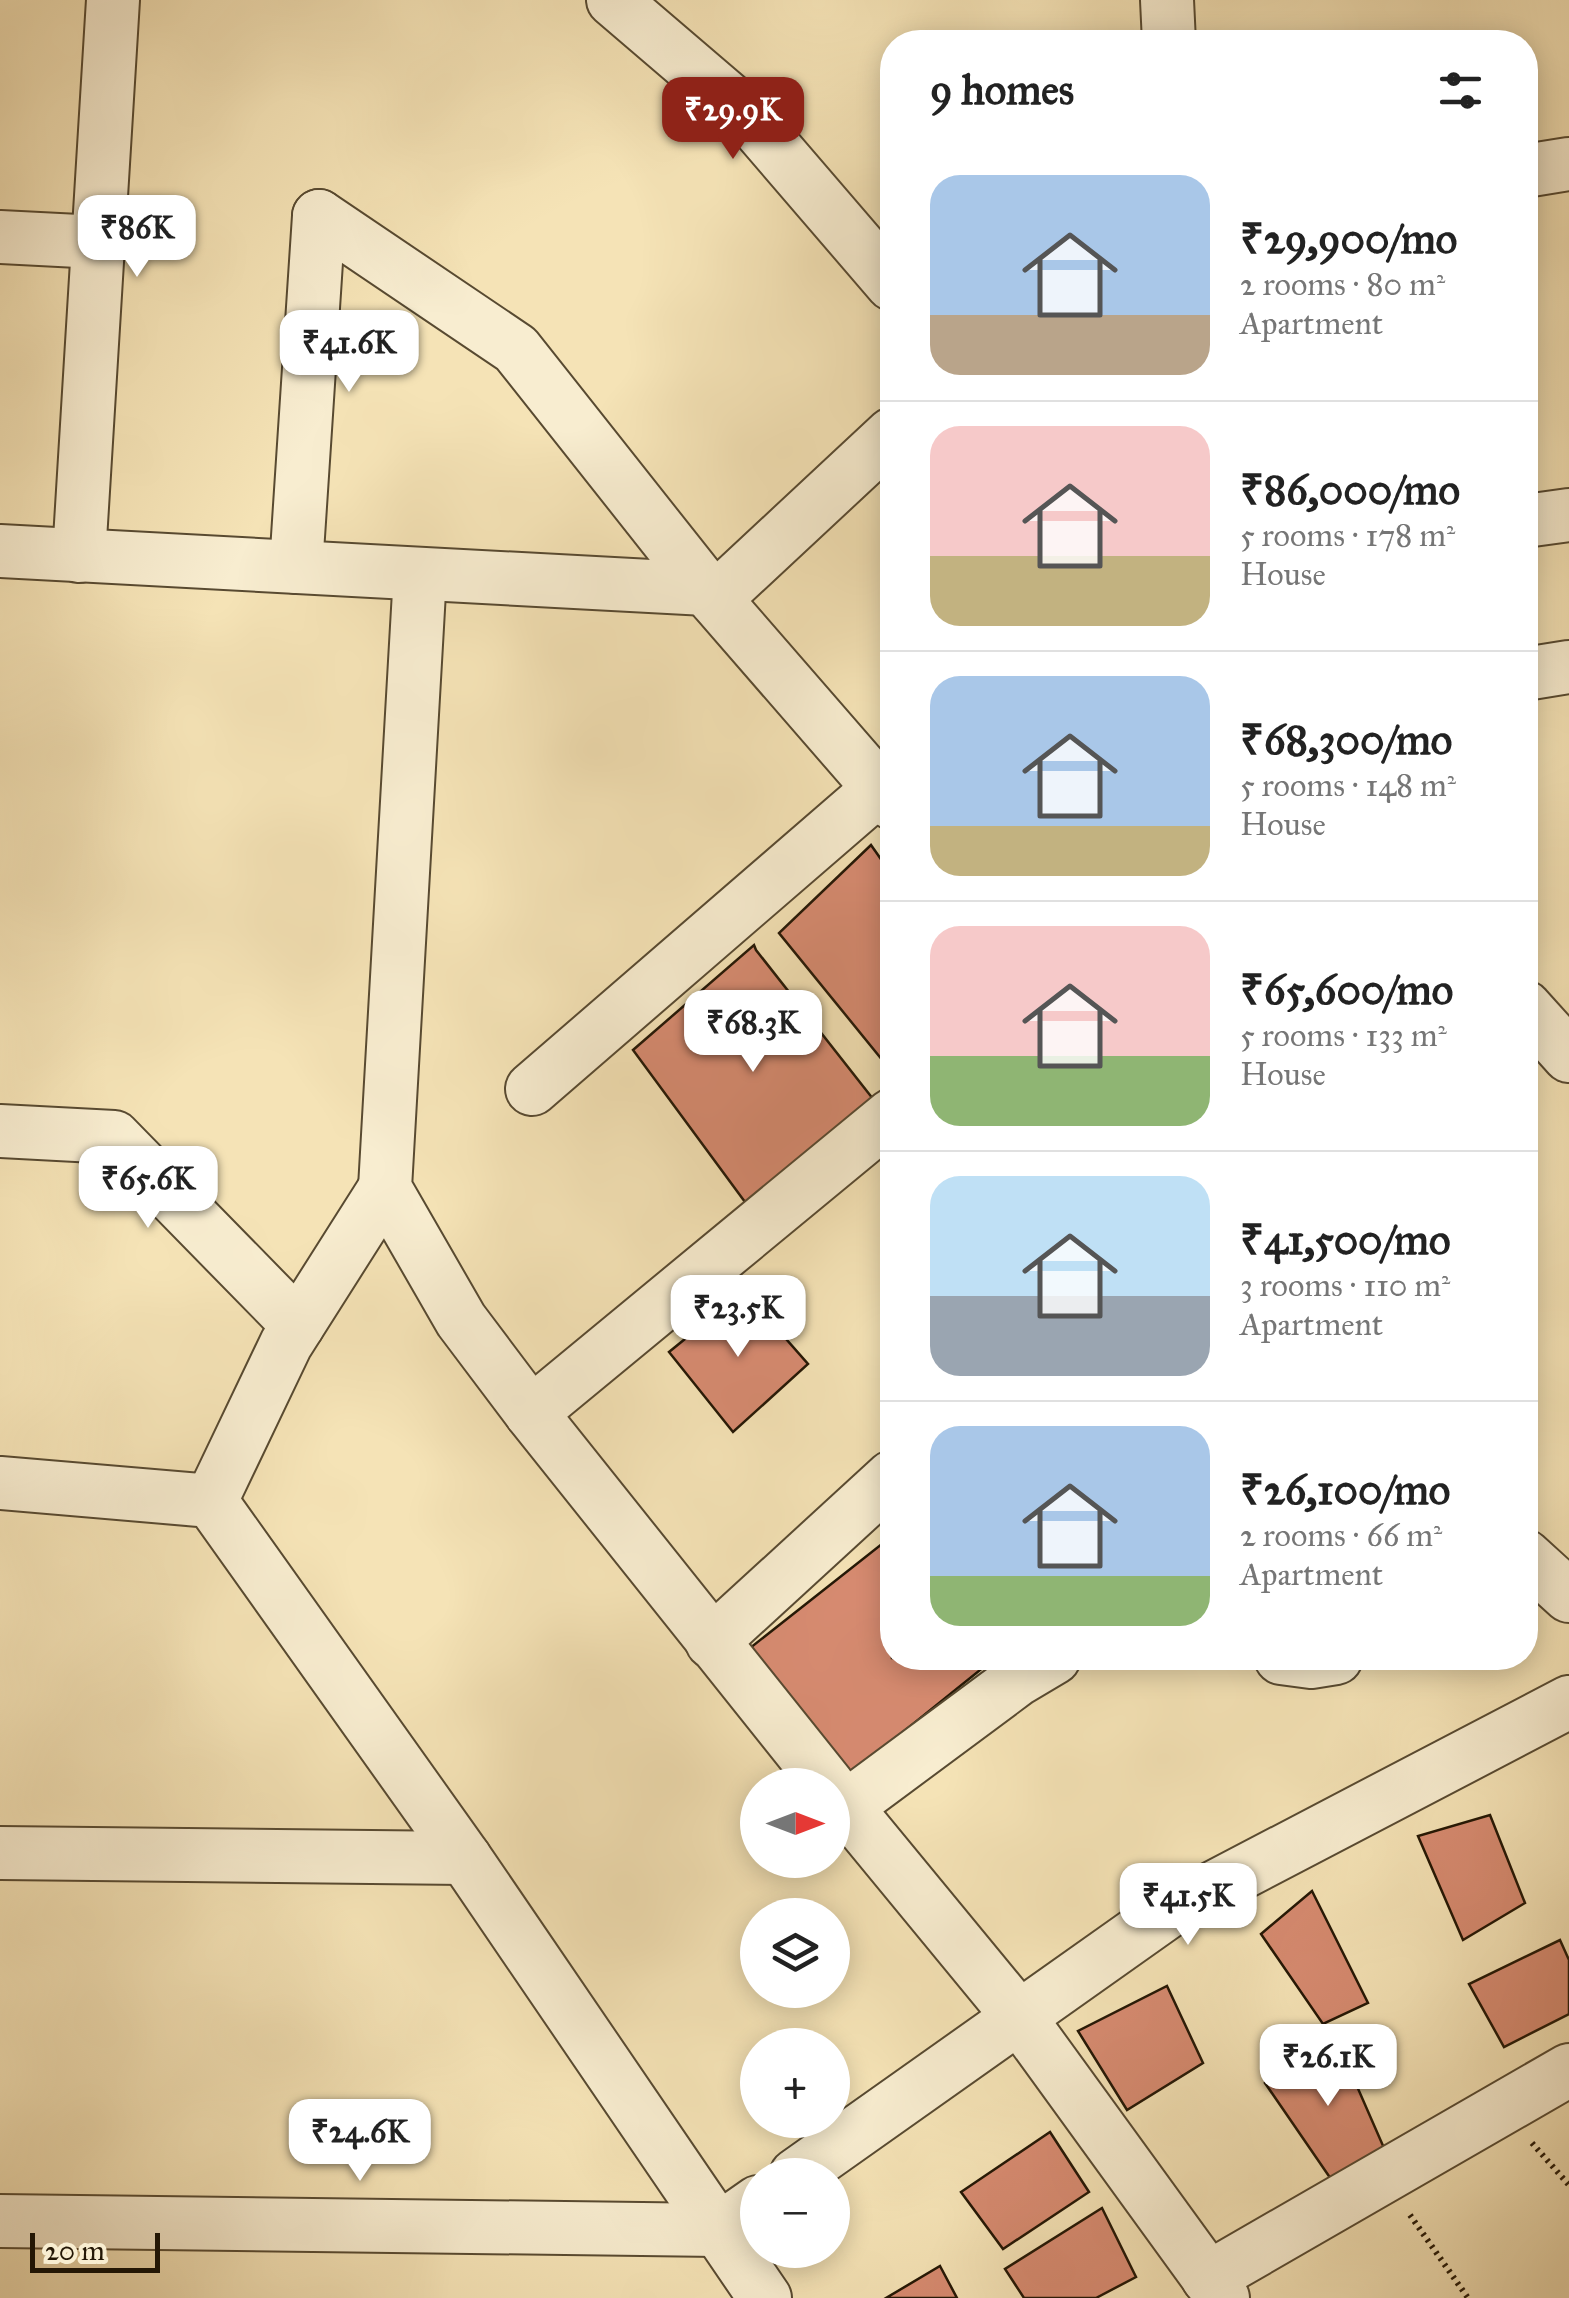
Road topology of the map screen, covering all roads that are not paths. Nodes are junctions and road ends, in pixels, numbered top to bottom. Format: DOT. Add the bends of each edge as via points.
graph roads {
  1 [pos="113,0"];
  2 [pos="613,0"];
  3 [pos="1167,0"];
  4 [pos="1168,30"];
  5 [pos="1569,164"];
  6 [pos="1538,168"];
  7 [pos="0,238"];
  8 [pos="98,242"];
  9 [pos="880,270"];
  10 [pos="880,445"];
  11 [pos="1569,515"];
  12 [pos="1538,519"];
  13 [pos="0,552"];
  14 [pos="79,556"];
  15 [pos="296,567"];
  16 [pos="420,574"];
  17 [pos="711,594"];
  18 [pos="1569,668"];
  19 [pos="1538,672"];
  20 [pos="880,789"];
  21 [pos="880,801"];
  22 [pos="1538,1021"];
  23 [pos="1569,1056"];
  24 [pos="532,1089"];
  25 [pos="880,1125"];
  26 [pos="0,1131"];
  27 [pos="385,1188"];
  28 [pos="298,1325"];
  29 [pos="531,1413"];
  30 [pos="0,1482"];
  31 [pos="880,1488"];
  32 [pos="211,1502"];
  33 [pos="1538,1568"];
  34 [pos="1569,1596"];
  35 [pos="712,1642"];
  36 [pos="1034,1670"];
  37 [pos="1569,1702"];
  38 [pos="815,1768"];
  39 [pos="850,1785"];
  40 [pos="850,1811"];
  41 [pos="0,1854"];
  42 [pos="465,1858"];
  43 [pos="1020,2017"];
  44 [pos="1567,2075"];
  45 [pos="820,2158"];
  46 [pos="738,2216"];
  47 [pos="0,2220"];
  48 [pos="1215,2288"];
  49 [pos="765,2298"];
  1 -- 8 [label="street"];
  2 -- 9 [label="street" via="745,113"];
  3 -- 4 [label="street"];
  5 -- 6 [label="street"];
  7 -- 8 [label="street"];
  8 -- 14 [label="street"];
  10 -- 17 [label="street"];
  11 -- 12 [label="street"];
  13 -- 14 [label="street"];
  14 -- 15 [label="street"];
  15 -- 16 [label="street"];
  15 -- 17 [label="street" via="320,216 516,349"];
  16 -- 17 [label="street"];
  16 -- 27 [label="street"];
  17 -- 20 [label="street"];
  18 -- 19 [label="street"];
  21 -- 24 [label="street"];
  22 -- 23 [label="street"];
  25 -- 29 [label="street"];
  26 -- 28 [label="street" via="114,1137"];
  27 -- 28 [label="street"];
  27 -- 29 [label="street" via="462,1320"];
  28 -- 32 [label="street"];
  29 -- 35 [label="street"];
  30 -- 32 [label="street"];
  31 -- 35 [label="street"];
  32 -- 42 [label="street"];
  33 -- 34 [label="street"];
  35 -- 38 [label="street"];
  36 -- 39 [label="street"];
  37 -- 43 [label="street" via="1169,1911"];
  40 -- 43 [label="street"];
  41 -- 42 [label="street"];
  42 -- 46 [label="street"];
  43 -- 45 [label="street"];
  43 -- 48 [label="street"];
  44 -- 48 [label="street"];
  46 -- 47 [label="street"];
  46 -- 49 [label="street"];
}
